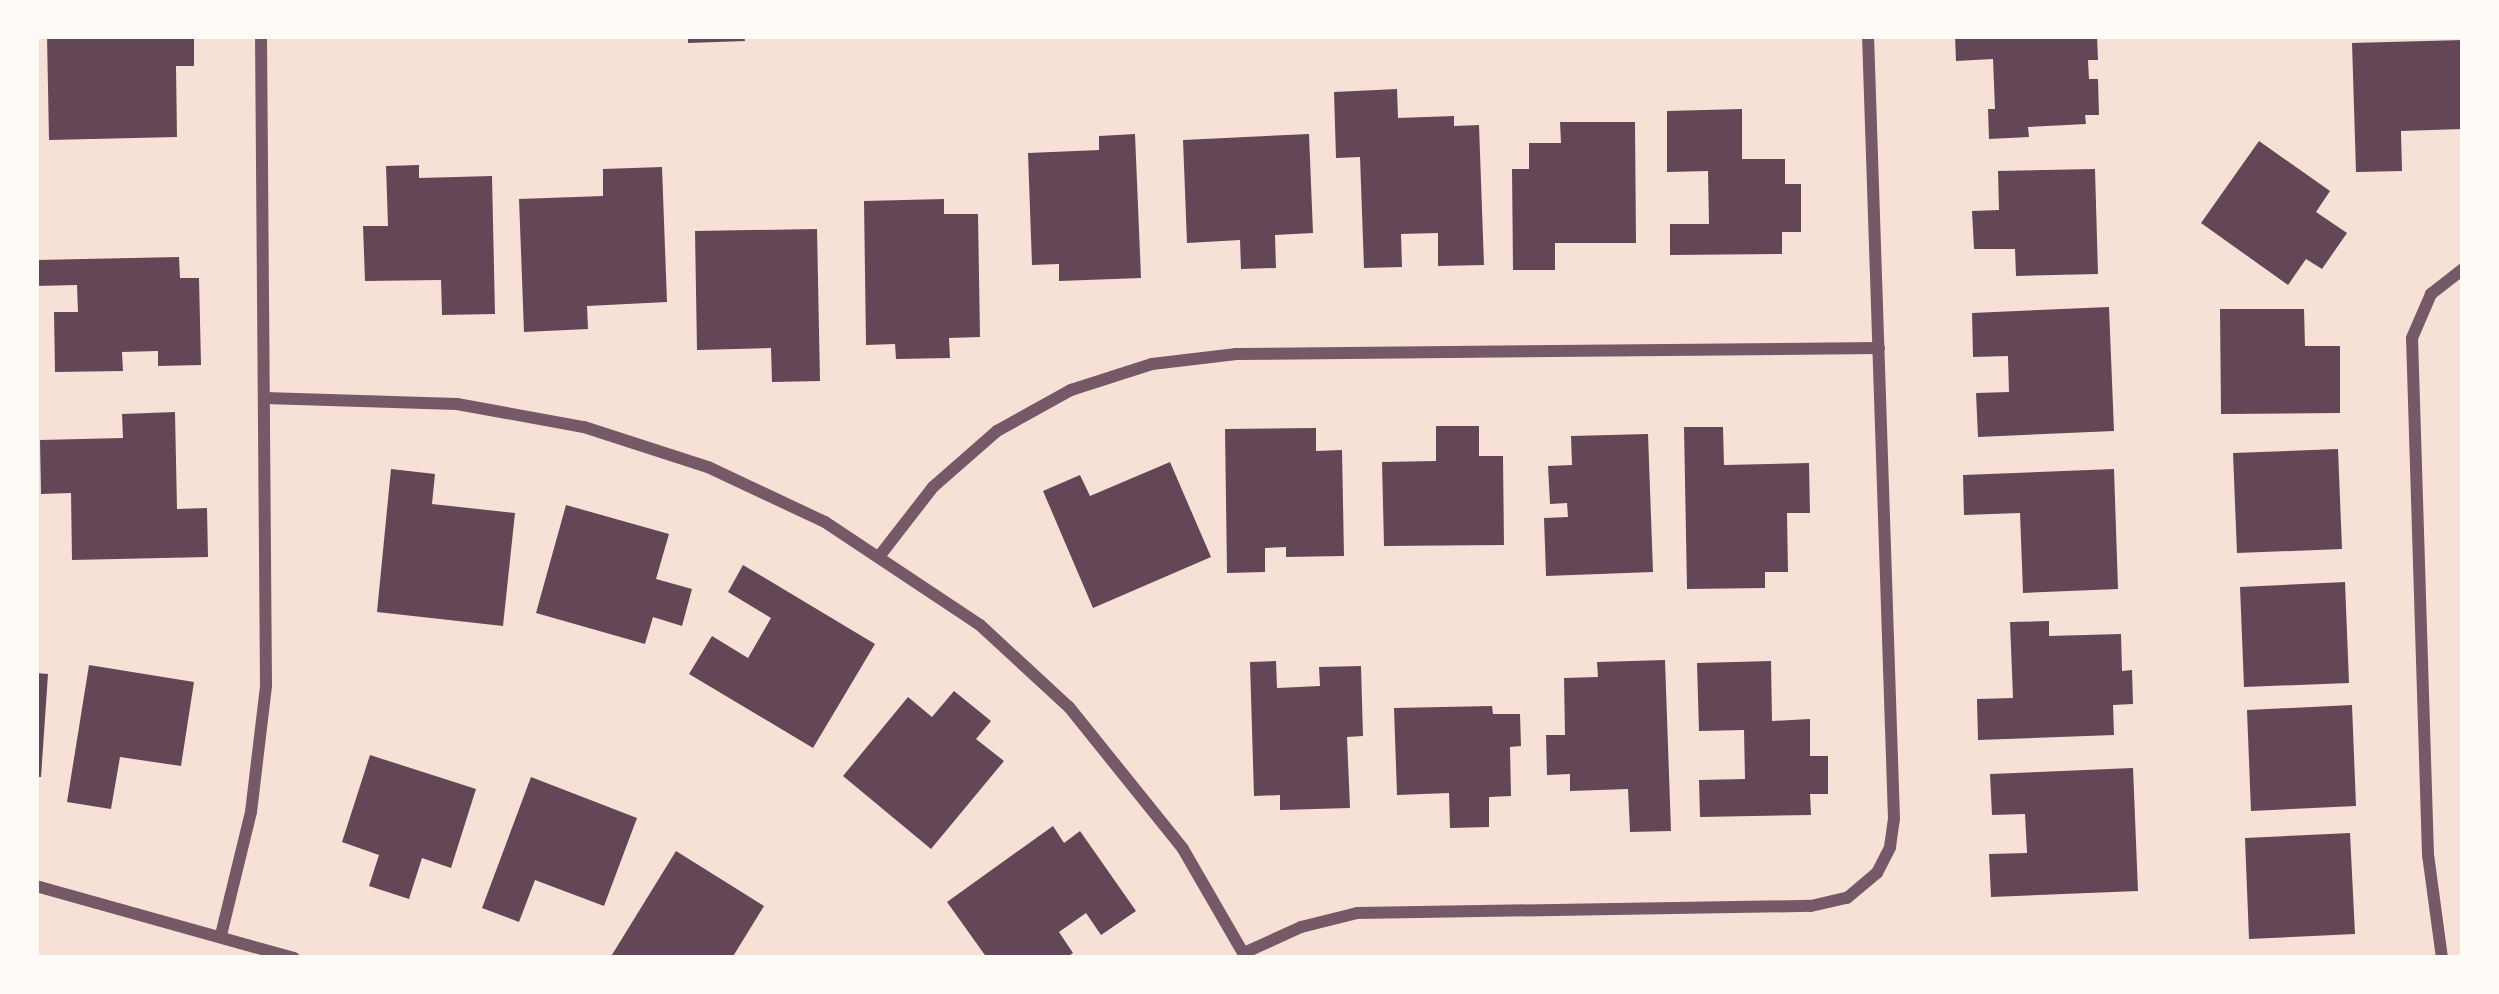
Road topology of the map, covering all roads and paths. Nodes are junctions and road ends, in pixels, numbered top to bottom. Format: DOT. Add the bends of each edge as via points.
graph roads {
  1 [pos="261,36"];
  2 [pos="1868,36"];
  3 [pos="2463,269"];
  4 [pos="1879,348"];
  5 [pos="265,398"];
  6 [pos="881,554"];
  7 [pos="36,886"];
  8 [pos="221,935"];
  9 [pos="1245,956"];
  10 [pos="294,958"];
  11 [pos="2442,958"];
  1 -- 5 [label="street"];
  2 -- 4 [label="street"];
  3 -- 11 [label="street" via="2418,314 2412,350 2428,855"];
  4 -- 6 [label="street" via="1236,355 1152,364 1071,390 997,431 933,487"];
  4 -- 9 [label="street" via="1894,819 1885,861 1867,884 1811,906 1357,913 1301,927"];
  5 -- 6 [label="street" via="435,402 584,427 768,492"];
  5 -- 8 [label="street" via="266,686 251,812"];
  6 -- 9 [label="street" via="980,625 1096,737 1183,849"];
  7 -- 8 [label="street"];
  8 -- 10 [label="street"];
}
